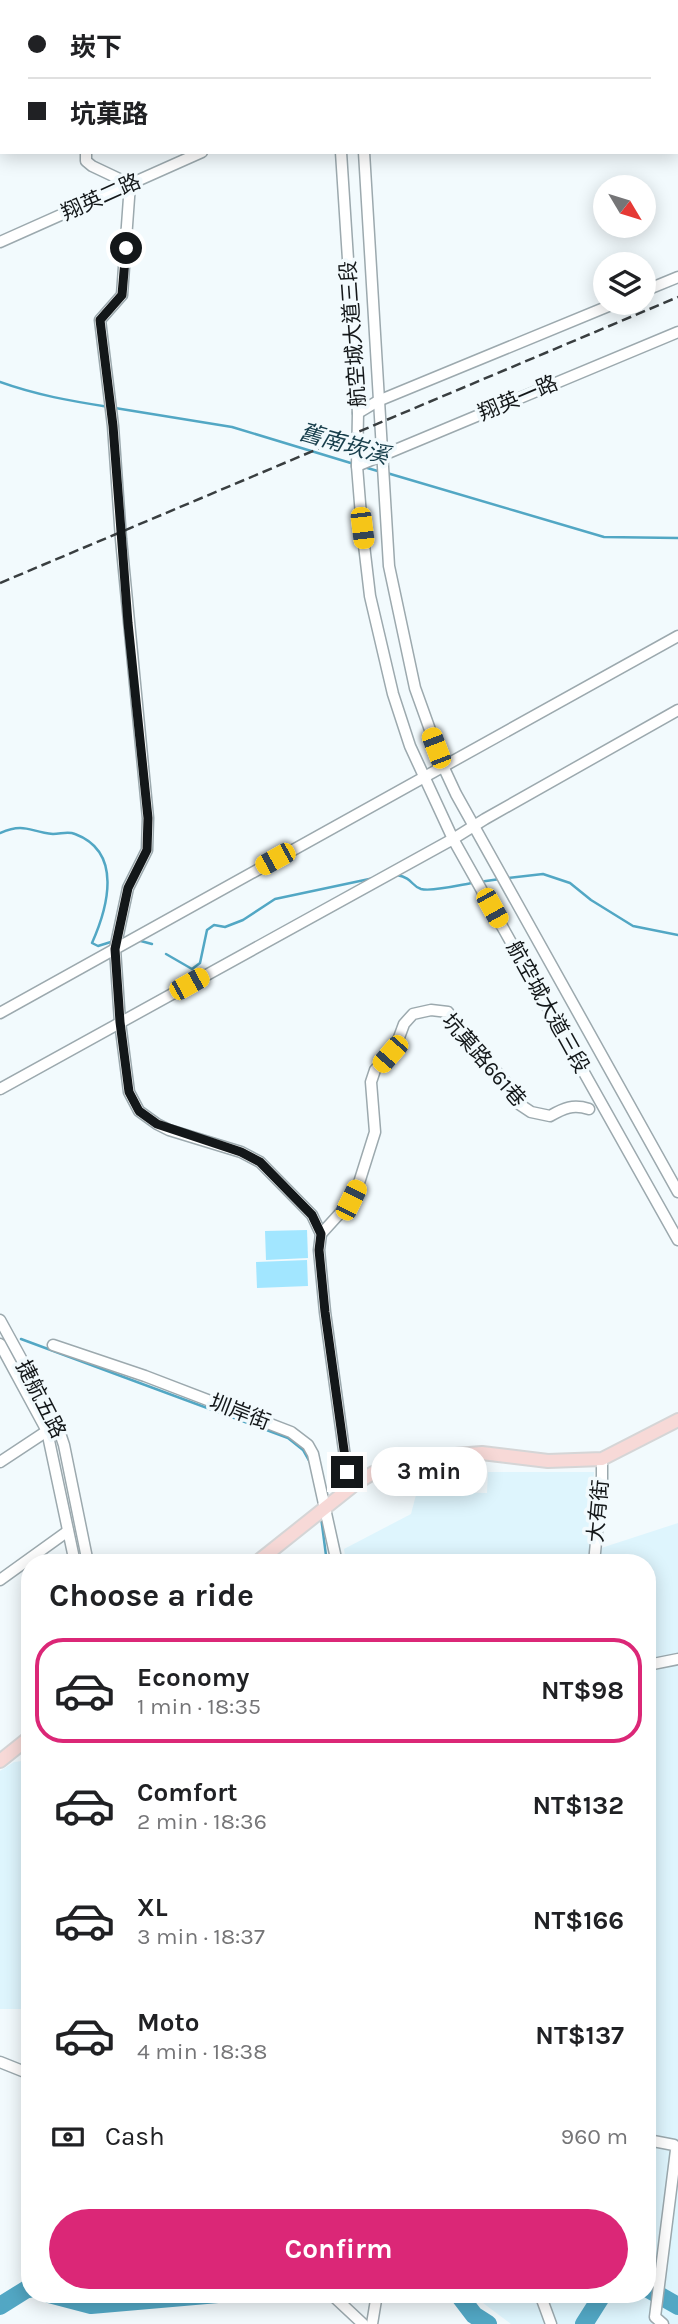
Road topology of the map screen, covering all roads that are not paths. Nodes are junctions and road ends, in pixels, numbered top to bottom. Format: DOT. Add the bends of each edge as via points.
graph roads {
  1 [pos="86,154"];
  2 [pos="198,154"];
  3 [pos="341,154"];
  4 [pos="364,154"];
  5 [pos="130,184"];
  6 [pos="0,242"];
  7 [pos="678,277"];
  8 [pos="656,286"];
  9 [pos="593,312"];
  10 [pos="678,332"];
  11 [pos="378,401"];
  12 [pos="358,413"];
  13 [pos="381,455"];
  14 [pos="358,466"];
  15 [pos="678,636"];
  16 [pos="678,710"];
  17 [pos="443,766"];
  18 [pos="423,777"];
  19 [pos="474,826"];
  20 [pos="453,839"];
  21 [pos="115,949"];
  22 [pos="0,1013"];
  23 [pos="120,1022"];
  24 [pos="0,1089"];
  25 [pos="589,1109"];
  26 [pos="678,1192"];
  27 [pos="321,1234"];
  28 [pos="678,1240"];
  29 [pos="0,1320"];
  30 [pos="0,1344"];
  31 [pos="53,1345"];
  32 [pos="678,1420"];
  33 [pos="52,1428"];
  34 [pos="602,1459"];
  35 [pos="0,1462"];
  36 [pos="355,1484"];
  37 [pos="325,1510"];
  38 [pos="68,1531"];
  39 [pos="36,1554"];
  40 [pos="73,1554"];
  41 [pos="86,1554"];
  42 [pos="268,1554"];
  43 [pos="335,1554"];
  44 [pos="595,1554"];
  45 [pos="21,1565"];
  46 [pos="0,1580"];
  47 [pos="678,1659"];
  48 [pos="656,1663"];
  49 [pos="21,1744"];
  50 [pos="0,1761"];
  51 [pos="0,2062"];
  52 [pos="21,2070"];
  53 [pos="656,2141"];
  54 [pos="341,2303"];
  55 [pos="376,2303"];
  56 [pos="543,2303"];
  57 [pos="659,2321"];
  58 [pos="363,2324"];
  59 [pos="372,2324"];
  60 [pos="551,2324"];
  1 -- 5 [label="street" via="92,166"];
  2 -- 5 [label="street, 翔英二路"];
  3 -- 12 [label="street, 航空城大道三段"];
  4 -- 11 [label="street, 航空城大道三段"];
  5 -- 6 [label="street, 翔英二路"];
  5 -- 21 [label="street" via="122,295 100,320 148,818 147,850 128,888"];
  7 -- 8 [label="street"];
  9 -- 11 [label="street"];
  10 -- 13 [label="street, 翔英一路"];
  11 -- 12 [label="street"];
  11 -- 13 [label="street, 航空城大道三段"];
  12 -- 14 [label="street, 航空城大道三段"];
  13 -- 14 [label="street, 翔英一路"];
  13 -- 17 [label="street, 航空城大道三段" via="389,566 400,624 415,688"];
  14 -- 18 [label="street, 航空城大道三段" via="378,635 393,694"];
  15 -- 17 [label="street"];
  16 -- 19 [label="street"];
  17 -- 18 [label="street"];
  17 -- 19 [label="street, 航空城大道三段"];
  18 -- 20 [label="street, 航空城大道三段"];
  18 -- 21 [label="street"];
  19 -- 20 [label="street"];
  19 -- 26 [label="street, 航空城大道三段"];
  20 -- 23 [label="street"];
  20 -- 28 [label="street, 航空城大道三段"];
  21 -- 22 [label="street"];
  21 -- 23 [label="street"];
  23 -- 24 [label="street"];
  23 -- 27 [label="street" via="129,1092 139,1111 169,1130 260,1162 312,1215"];
  25 -- 27 [label="street, 坑菓路661巷" via="577,1105 550,1116 531,1112 513,1100 503,1077 463,1041 448,1012 413,1014 371,1082 374,1132 358,1186"];
  27 -- 36 [label="street" via="325,1312 347,1472"];
  29 -- 33 [label="street, 捷航五路"];
  30 -- 33 [label="street, 捷航五路"];
  31 -- 37 [label="street, 圳岸街" via="291,1432 313,1454"];
  32 -- 34 [label="main road"];
  33 -- 35 [label="street"];
  33 -- 38 [label="street, 捷航五路"];
  33 -- 41 [label="street, 捷航五路" via="64,1445"];
  34 -- 36 [label="main road" via="548,1461 482,1453 429,1457 373,1473"];
  34 -- 44 [label="street, 大有街"];
  36 -- 37 [label="main road"];
  37 -- 42 [label="main road"];
  37 -- 43 [label="street, 圳岸街"];
  38 -- 39 [label="street"];
  38 -- 40 [label="street, 捷航五路"];
  45 -- 46 [label="street"];
  47 -- 48 [label="street"];
  49 -- 50 [label="main road"];
  51 -- 52 [label="street"];
  53 -- 57 [label="street" via="674,2145 676,2150 659,2281"];
  54 -- 58 [label="street"];
  55 -- 59 [label="street"];
  56 -- 60 [label="street"];
}
